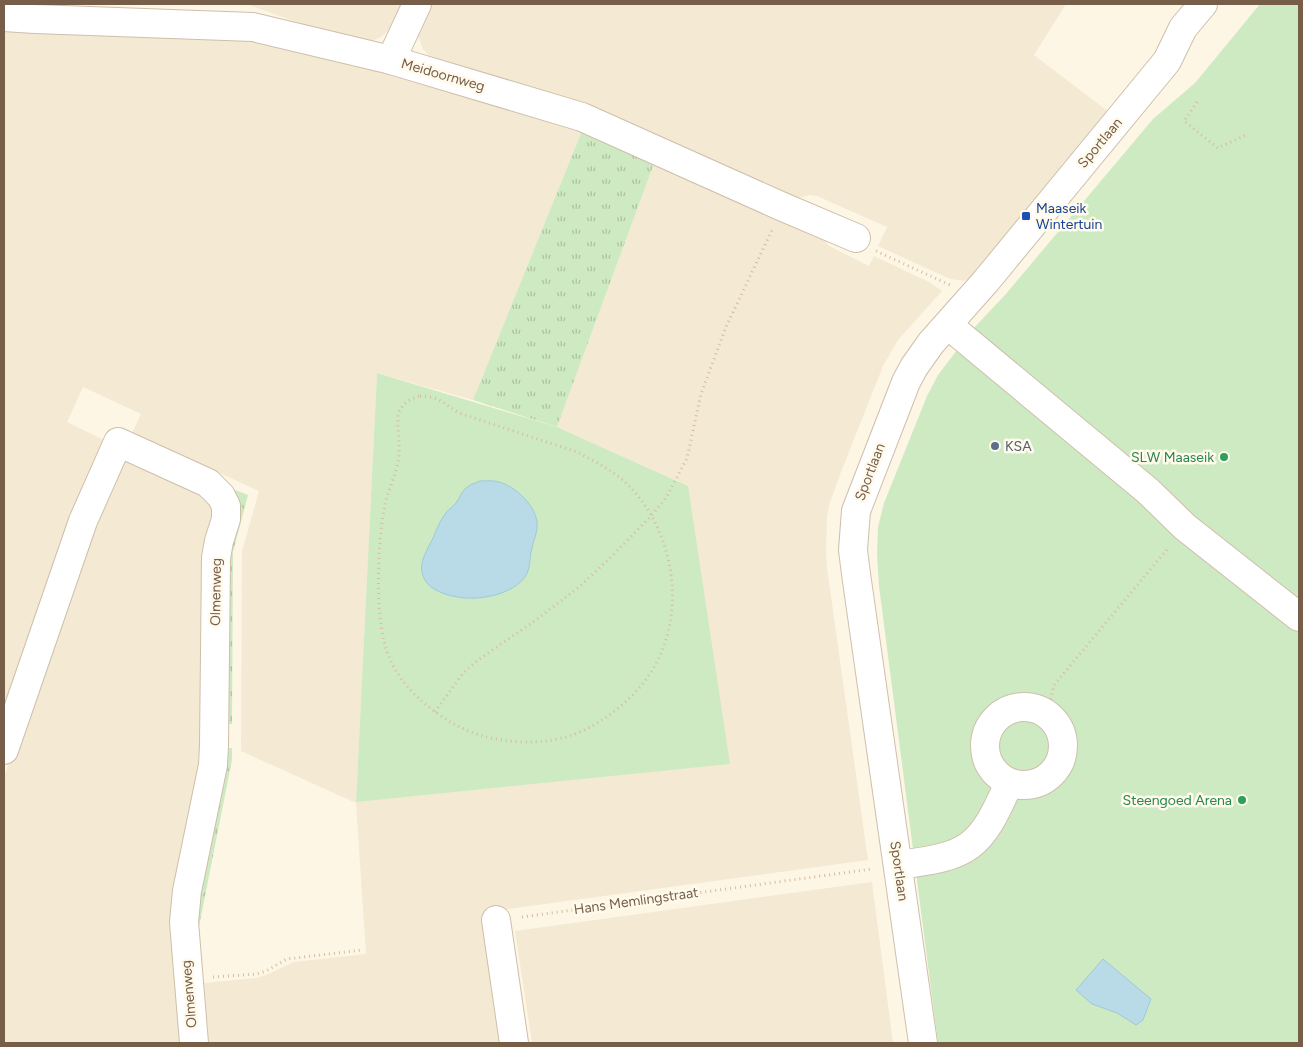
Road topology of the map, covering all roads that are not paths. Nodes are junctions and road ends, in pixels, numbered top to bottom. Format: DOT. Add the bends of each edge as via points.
graph roads {
  1 [pos="417,4"];
  2 [pos="1203,4"];
  3 [pos="4,17"];
  4 [pos="391,60"];
  5 [pos="856,238"];
  6 [pos="948,325"];
  7 [pos="1299,616"];
  8 [pos="4,750"];
  9 [pos="1009,783"];
  10 [pos="898,865"];
  11 [pos="496,920"];
  12 [pos="194,1043"];
  13 [pos="514,1043"];
  14 [pos="923,1043"];
  1 -- 4 [label="street"];
  2 -- 6 [label="street, Sportlaan" via="1183,28 1167,61"];
  3 -- 4 [label="street, Meidoornweg" via="252,27"];
  4 -- 5 [label="street, Meidoornweg" via="582,117"];
  6 -- 7 [label="street" via="1148,491 1185,528"];
  6 -- 10 [label="street, Sportlaan" via="921,356 906,382 861,494 853,530 856,574"];
  8 -- 12 [label="street, Olmenweg" via="83,521 118,442 208,483 224,500 227,512 216,558 214,756 185,906 184,939"];
  9 -- 9 [label="street" via="989,766 985,753 989,727 1008,710 1022,706 1035,708 1047,714 1062,734 1061,759 1046,779 1022,786"];
  9 -- 10 [label="street" via="988,827 967,848 954,856 935,861"];
  10 -- 14 [label="street, Sportlaan"];
  11 -- 13 [label="street"];
}
